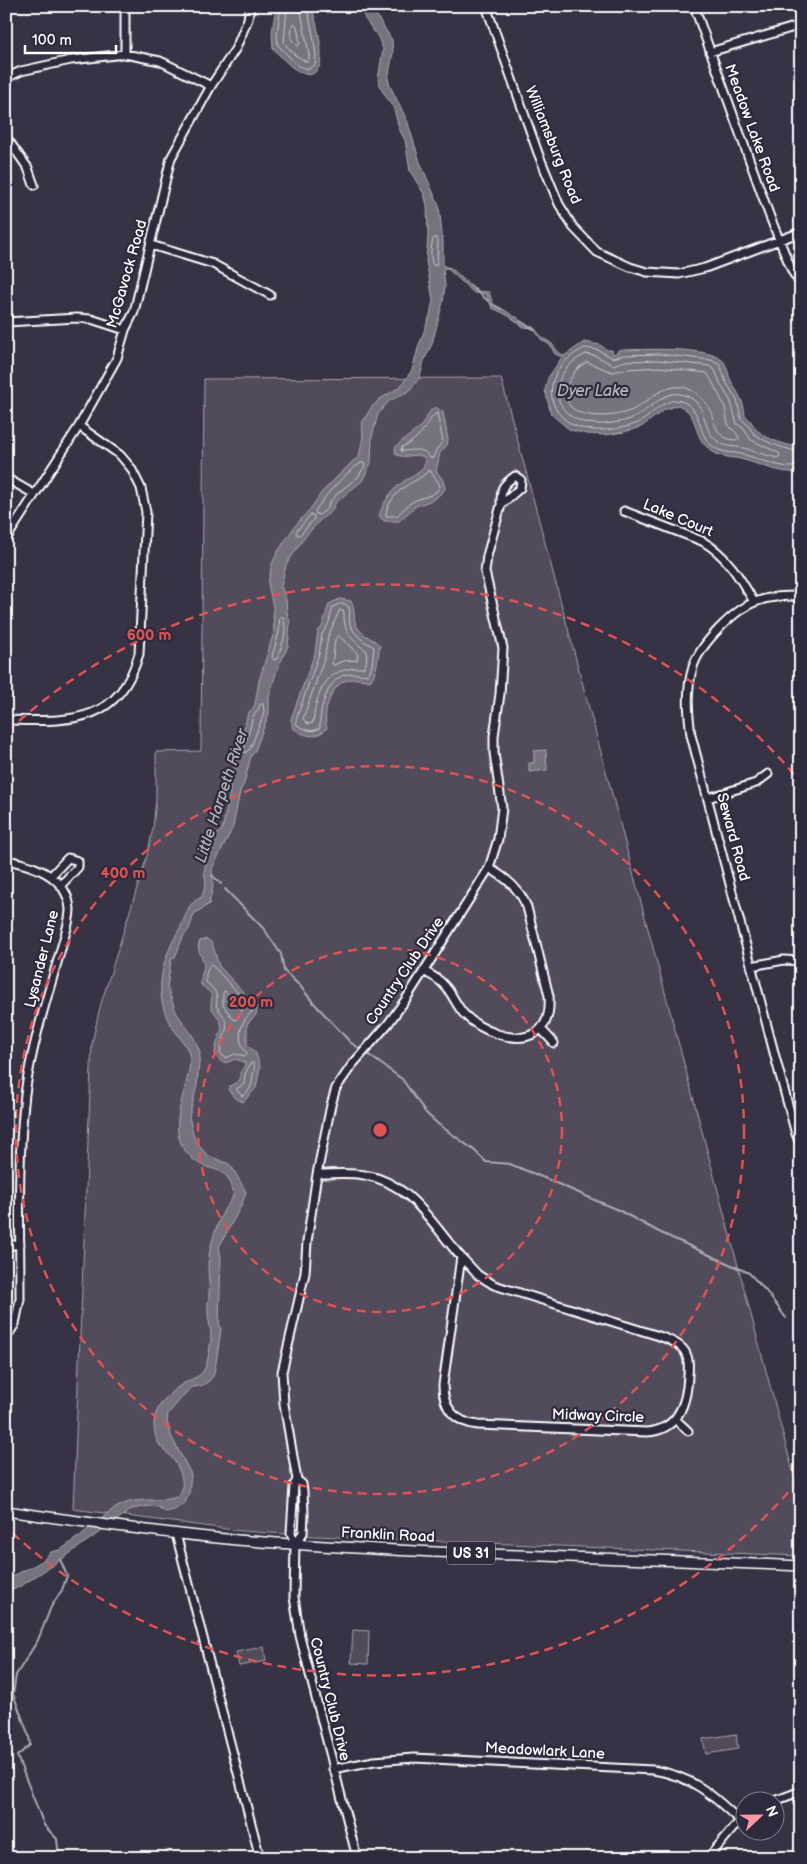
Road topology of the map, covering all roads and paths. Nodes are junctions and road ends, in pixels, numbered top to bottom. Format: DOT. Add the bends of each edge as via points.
graph roads {
  1 [pos="125,6"];
  2 [pos="250,6"];
  3 [pos="486,6"];
  4 [pos="694,6"];
  5 [pos="801,25"];
  6 [pos="710,52"];
  7 [pos="126,54"];
  8 [pos="6,78"];
  9 [pos="211,86"];
  10 [pos="6,137"];
  11 [pos="34,185"];
  12 [pos="801,232"];
  13 [pos="780,240"];
  14 [pos="150,245"];
  15 [pos="801,284"];
  16 [pos="270,296"];
  17 [pos="6,322"];
  18 [pos="125,330"];
  19 [pos="78,426"];
  20 [pos="6,478"];
  21 [pos="34,494"];
  22 [pos="501,505"];
  23 [pos="624,511"];
  24 [pos="6,539"];
  25 [pos="801,596"];
  26 [pos="754,602"];
  27 [pos="6,720"];
  28 [pos="768,774"];
  29 [pos="708,798"];
  30 [pos="6,860"];
  31 [pos="489,868"];
  32 [pos="51,876"];
  33 [pos="61,885"];
  34 [pos="801,961"];
  35 [pos="751,966"];
  36 [pos="424,971"];
  37 [pos="541,1029"];
  38 [pos="554,1043"];
  39 [pos="801,1146"];
  40 [pos="318,1174"];
  41 [pos="20,1244"];
  42 [pos="6,1246"];
  43 [pos="461,1257"];
  44 [pos="6,1338"];
  45 [pos="675,1419"];
  46 [pos="688,1431"];
  47 [pos="297,1480"];
  48 [pos="6,1511"];
  49 [pos="176,1534"];
  50 [pos="295,1543"];
  51 [pos="801,1566"];
  52 [pos="333,1769"];
  53 [pos="801,1791"];
  54 [pos="784,1797"];
  55 [pos="734,1813"];
  56 [pos="734,1829"];
  57 [pos="260,1858"];
  58 [pos="357,1858"];
  59 [pos="708,1858"];
  1 -- 7 [label="street"];
  2 -- 9 [label="street, McGavock Road" via="236,48"];
  3 -- 13 [label="street, Williamsburg Road" via="558,204 573,227 597,252 647,272 679,274 705,268"];
  4 -- 6 [label="street, Meadow Lake Road"];
  5 -- 6 [label="street"];
  6 -- 13 [label="street, Meadow Lake Road"];
  7 -- 8 [label="street" via="70,60 21,71"];
  7 -- 9 [label="street" via="160,61"];
  9 -- 14 [label="street, McGavock Road" via="170,158"];
  10 -- 11 [label="street" via="28,168"];
  12 -- 13 [label="street, Williamsburg Road"];
  13 -- 15 [label="street, Meadow Lake Road" via="792,271"];
  14 -- 16 [label="street" via="213,264"];
  14 -- 18 [label="street, McGavock Road" via="134,312"];
  17 -- 18 [label="street" via="84,319"];
  18 -- 19 [label="street, McGavock Road" via="117,358"];
  19 -- 21 [label="street, McGavock Road"];
  19 -- 27 [label="street" via="120,455 141,488 146,512 139,654 122,693 90,715 55,721"];
  20 -- 21 [label="street"];
  21 -- 24 [label="street, McGavock Road"];
  22 -- 31 [label="street, Country Club Drive" via="485,572 503,648 494,736 502,818"];
  23 -- 26 [label="street, Lake Court" via="711,546 736,571"];
  25 -- 26 [label="street, Seward Road" via="780,596"];
  26 -- 29 [label="street, Seward Road" via="721,625 697,657 693,668 688,696 689,720"];
  28 -- 29 [label="street" via="756,783"];
  29 -- 35 [label="street, Seward Road"];
  30 -- 32 [label="street, Lysander Lane" via="28,864"];
  31 -- 36 [label="street, Country Club Drive"];
  31 -- 37 [label="street" via="510,882 527,907 549,996 548,1014"];
  32 -- 33 [label="street, Lysander Lane"];
  32 -- 33 [label="street" via="68,858 78,861 78,868"];
  33 -- 41 [label="street, Lysander Lane" via="70,909 26,1092 20,1145"];
  34 -- 35 [label="street" via="784,960"];
  35 -- 39 [label="street, Seward Road"];
  36 -- 37 [label="street" via="444,984 460,1010 480,1025 516,1038"];
  36 -- 40 [label="street, Country Club Drive" via="393,1018 336,1088"];
  37 -- 38 [label="street"];
  40 -- 43 [label="street" via="363,1174 398,1187 417,1203"];
  40 -- 47 [label="street, Country Club Drive" via="305,1273 282,1372"];
  41 -- 42 [label="street"];
  41 -- 44 [label="street, Lysander Lane" via="20,1299 15,1324"];
  43 -- 45 [label="street" via="478,1275 494,1285 678,1344 687,1356 688,1377 682,1409"];
  43 -- 45 [label="street, Midway Circle" via="443,1385 446,1406 456,1418 478,1425 640,1432 660,1429"];
  45 -- 46 [label="street"];
  47 -- 50 [label="street, Country Club Drive" via="291,1533"];
  47 -- 50 [label="street, Country Club Drive" via="302,1484 304,1514 302,1533"];
  48 -- 49 [label="main road, Franklin Road / US 31"];
  49 -- 50 [label="main road, Franklin Road / US 31"];
  49 -- 57 [label="street"];
  50 -- 51 [label="main road, Franklin Road / US 31"];
  50 -- 52 [label="street, Country Club Drive" via="294,1597 300,1636"];
  52 -- 55 [label="street, Meadowlark Lane" via="414,1758 653,1770 701,1787"];
  52 -- 58 [label="street, Country Club Drive"];
  53 -- 54 [label="street"];
  56 -- 59 [label="street"];
}
